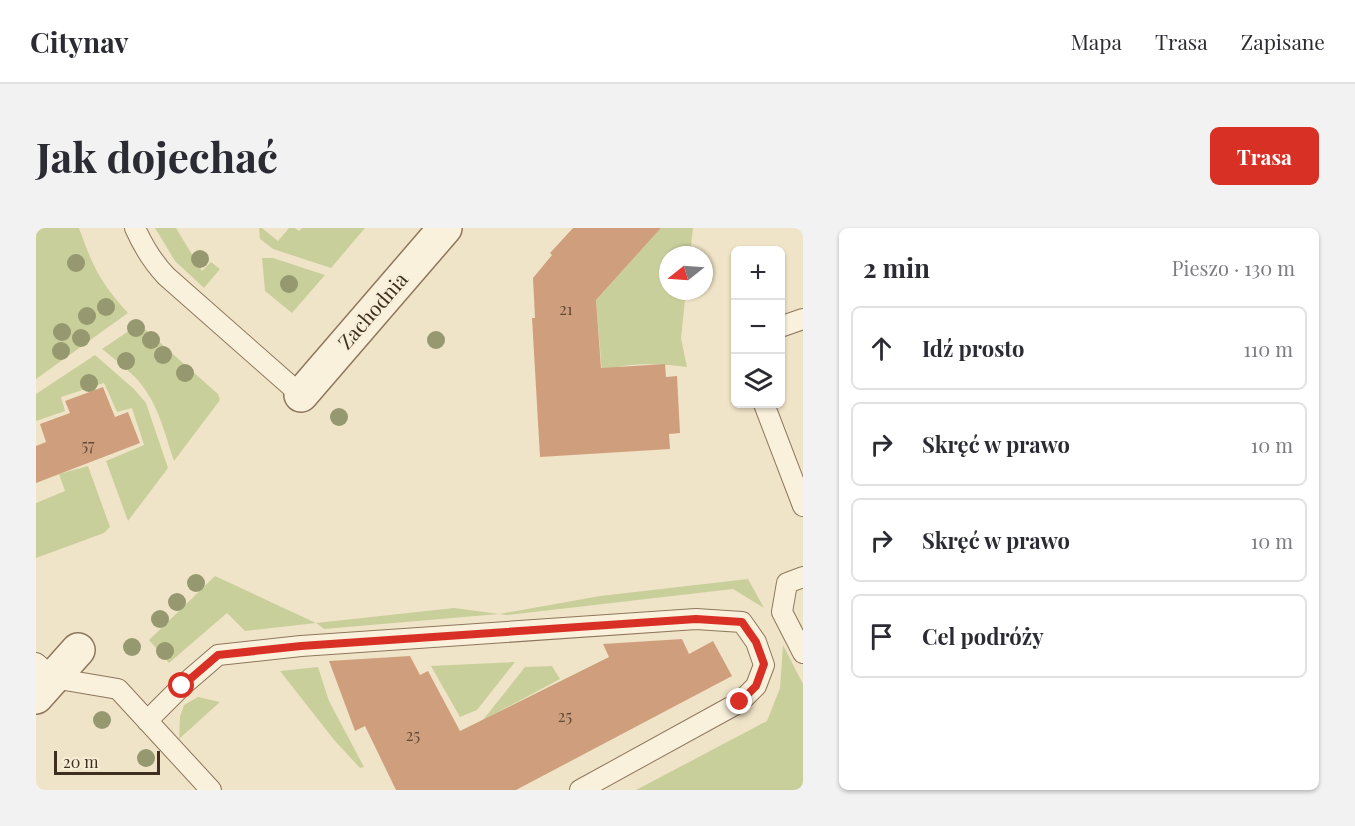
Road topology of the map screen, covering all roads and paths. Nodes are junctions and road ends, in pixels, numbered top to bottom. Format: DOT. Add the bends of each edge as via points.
graph roads {
  1 [pos="135,228"];
  2 [pos="445,228"];
  3 [pos="803,319"];
  4 [pos="785,325"];
  5 [pos="301,394"];
  6 [pos="766,408"];
  7 [pos="803,506"];
  8 [pos="803,577"];
  9 [pos="78,650"];
  10 [pos="803,653"];
  11 [pos="42,679"];
  12 [pos="147,721"];
  13 [pos="210,790"];
  14 [pos="580,790"];
  1 -- 5 [label="lane" via="148,254 166,276"];
  2 -- 5 [label="street, Zachodnia"];
  3 -- 4 [label="lane"];
  6 -- 7 [label="lane"];
  8 -- 10 [label="lane" via="787,583 782,612"];
  9 -- 11 [label="street"];
  11 -- 12 [label="lane" via="118,689"];
  12 -- 13 [label="lane"];
  12 -- 14 [label="lane" via="218,655 696,619 742,622 756,642 764,664 756,686 740,702"];
}
